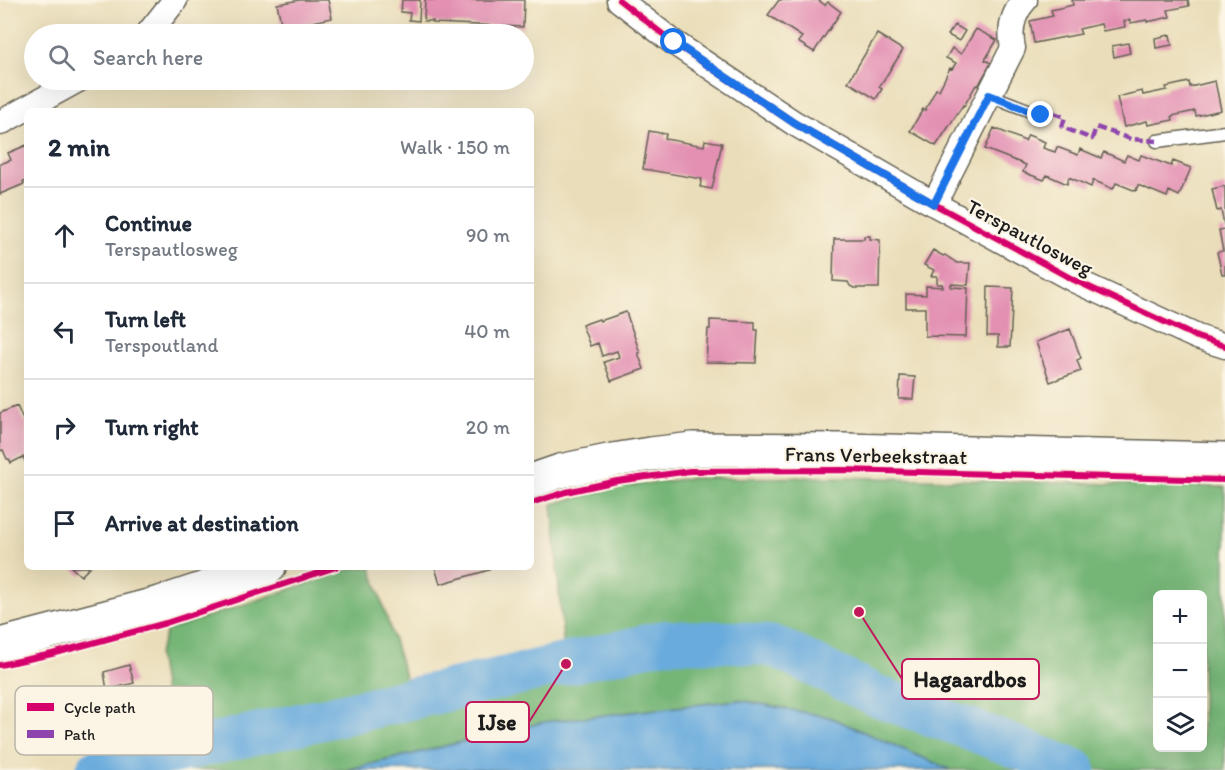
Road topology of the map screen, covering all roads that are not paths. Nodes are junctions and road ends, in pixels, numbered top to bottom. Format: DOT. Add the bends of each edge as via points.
graph roads {
  1 [pos="175,0"];
  2 [pos="619,0"];
  3 [pos="1025,0"];
  4 [pos="156,24"];
  5 [pos="60,90"];
  6 [pos="989,95"];
  7 [pos="27,108"];
  8 [pos="24,110"];
  9 [pos="1041,115"];
  10 [pos="0,123"];
  11 [pos="1225,132"];
  12 [pos="1157,141"];
  13 [pos="934,204"];
  14 [pos="1225,346"];
  15 [pos="1225,459"];
  16 [pos="534,479"];
  17 [pos="260,570"];
  18 [pos="0,645"];
  1 -- 4 [label="street"];
  2 -- 13 [label="street, Terspautlosweg" via="794,123"];
  3 -- 6 [label="street" via="1018,8 1010,34 1013,48"];
  5 -- 7 [label="street"];
  6 -- 9 [label="lane"];
  6 -- 13 [label="street"];
  8 -- 10 [label="street"];
  11 -- 12 [label="lane"];
  13 -- 14 [label="street, Terspautlosweg" via="1074,280"];
  15 -- 16 [label="main road, Frans Verbeekstraat" via="693,449 613,460"];
  17 -- 18 [label="main road" via="160,603"];
}
